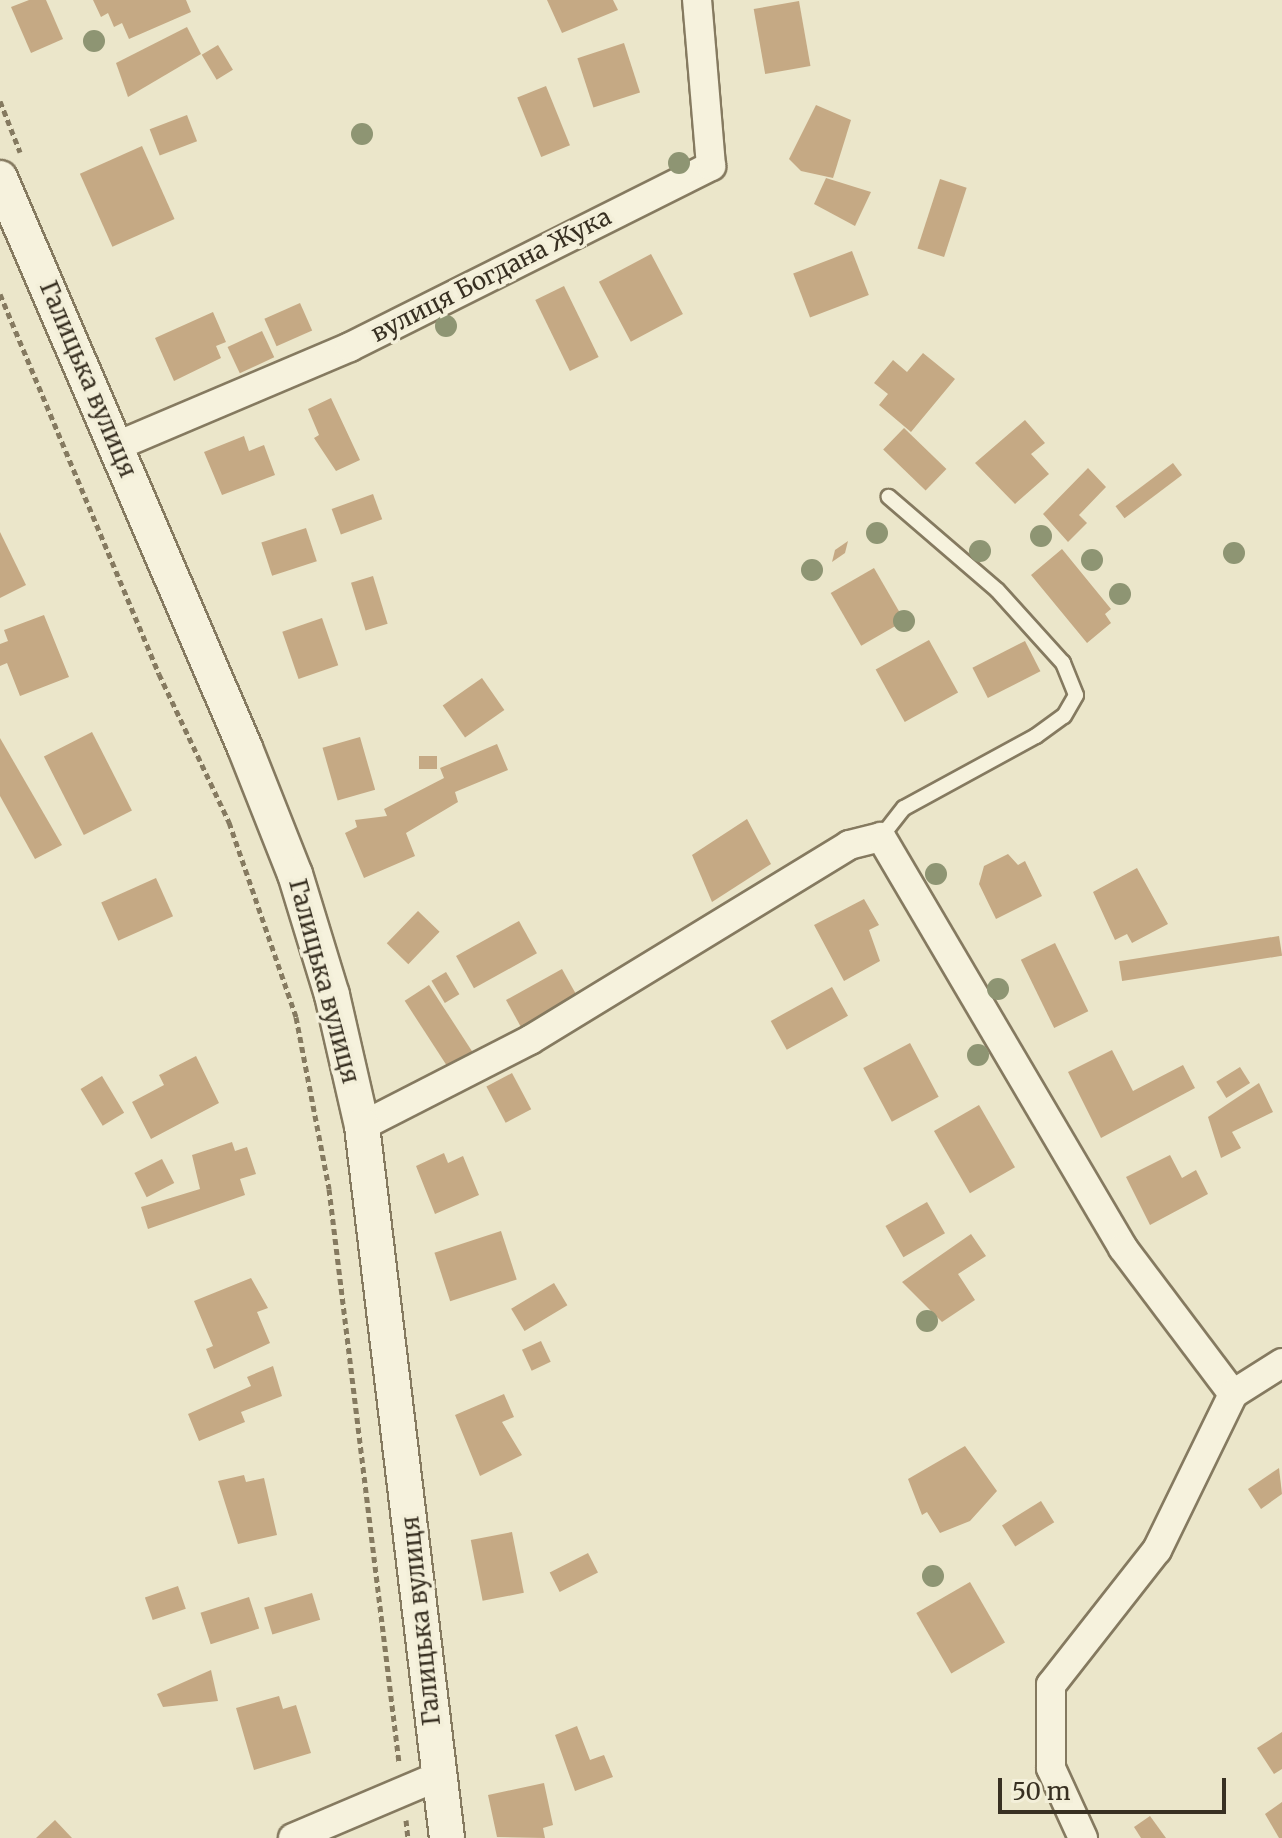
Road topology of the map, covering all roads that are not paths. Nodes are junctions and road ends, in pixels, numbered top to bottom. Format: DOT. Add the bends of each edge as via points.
graph roads {
  1 [pos="697,0"];
  2 [pos="0,178"];
  3 [pos="117,446"];
  4 [pos="889,497"];
  5 [pos="881,837"];
  6 [pos="362,1126"];
  7 [pos="1282,1363"];
  8 [pos="1233,1394"];
  9 [pos="439,1776"];
  10 [pos="293,1838"];
  11 [pos="447,1838"];
  12 [pos="1083,1838"];
  1 -- 3 [label="street, вулиця Богдана Жука" via="711,166 350,347"];
  2 -- 3 [label="street, Галицька вулиця"];
  3 -- 6 [label="street, Галицька вулиця" via="295,874"];
  4 -- 5 [label="lane" via="997,590 1063,663 1076,695 1064,716 904,808"];
  5 -- 6 [label="street" via="849,845 530,1040"];
  5 -- 8 [label="street" via="1123,1248"];
  6 -- 9 [label="street, Галицька вулиця"];
  7 -- 8 [label="street"];
  8 -- 12 [label="street" via="1157,1550 1051,1685 1051,1768"];
  9 -- 10 [label="street"];
  9 -- 11 [label="street, Галицька вулиця"];
}
